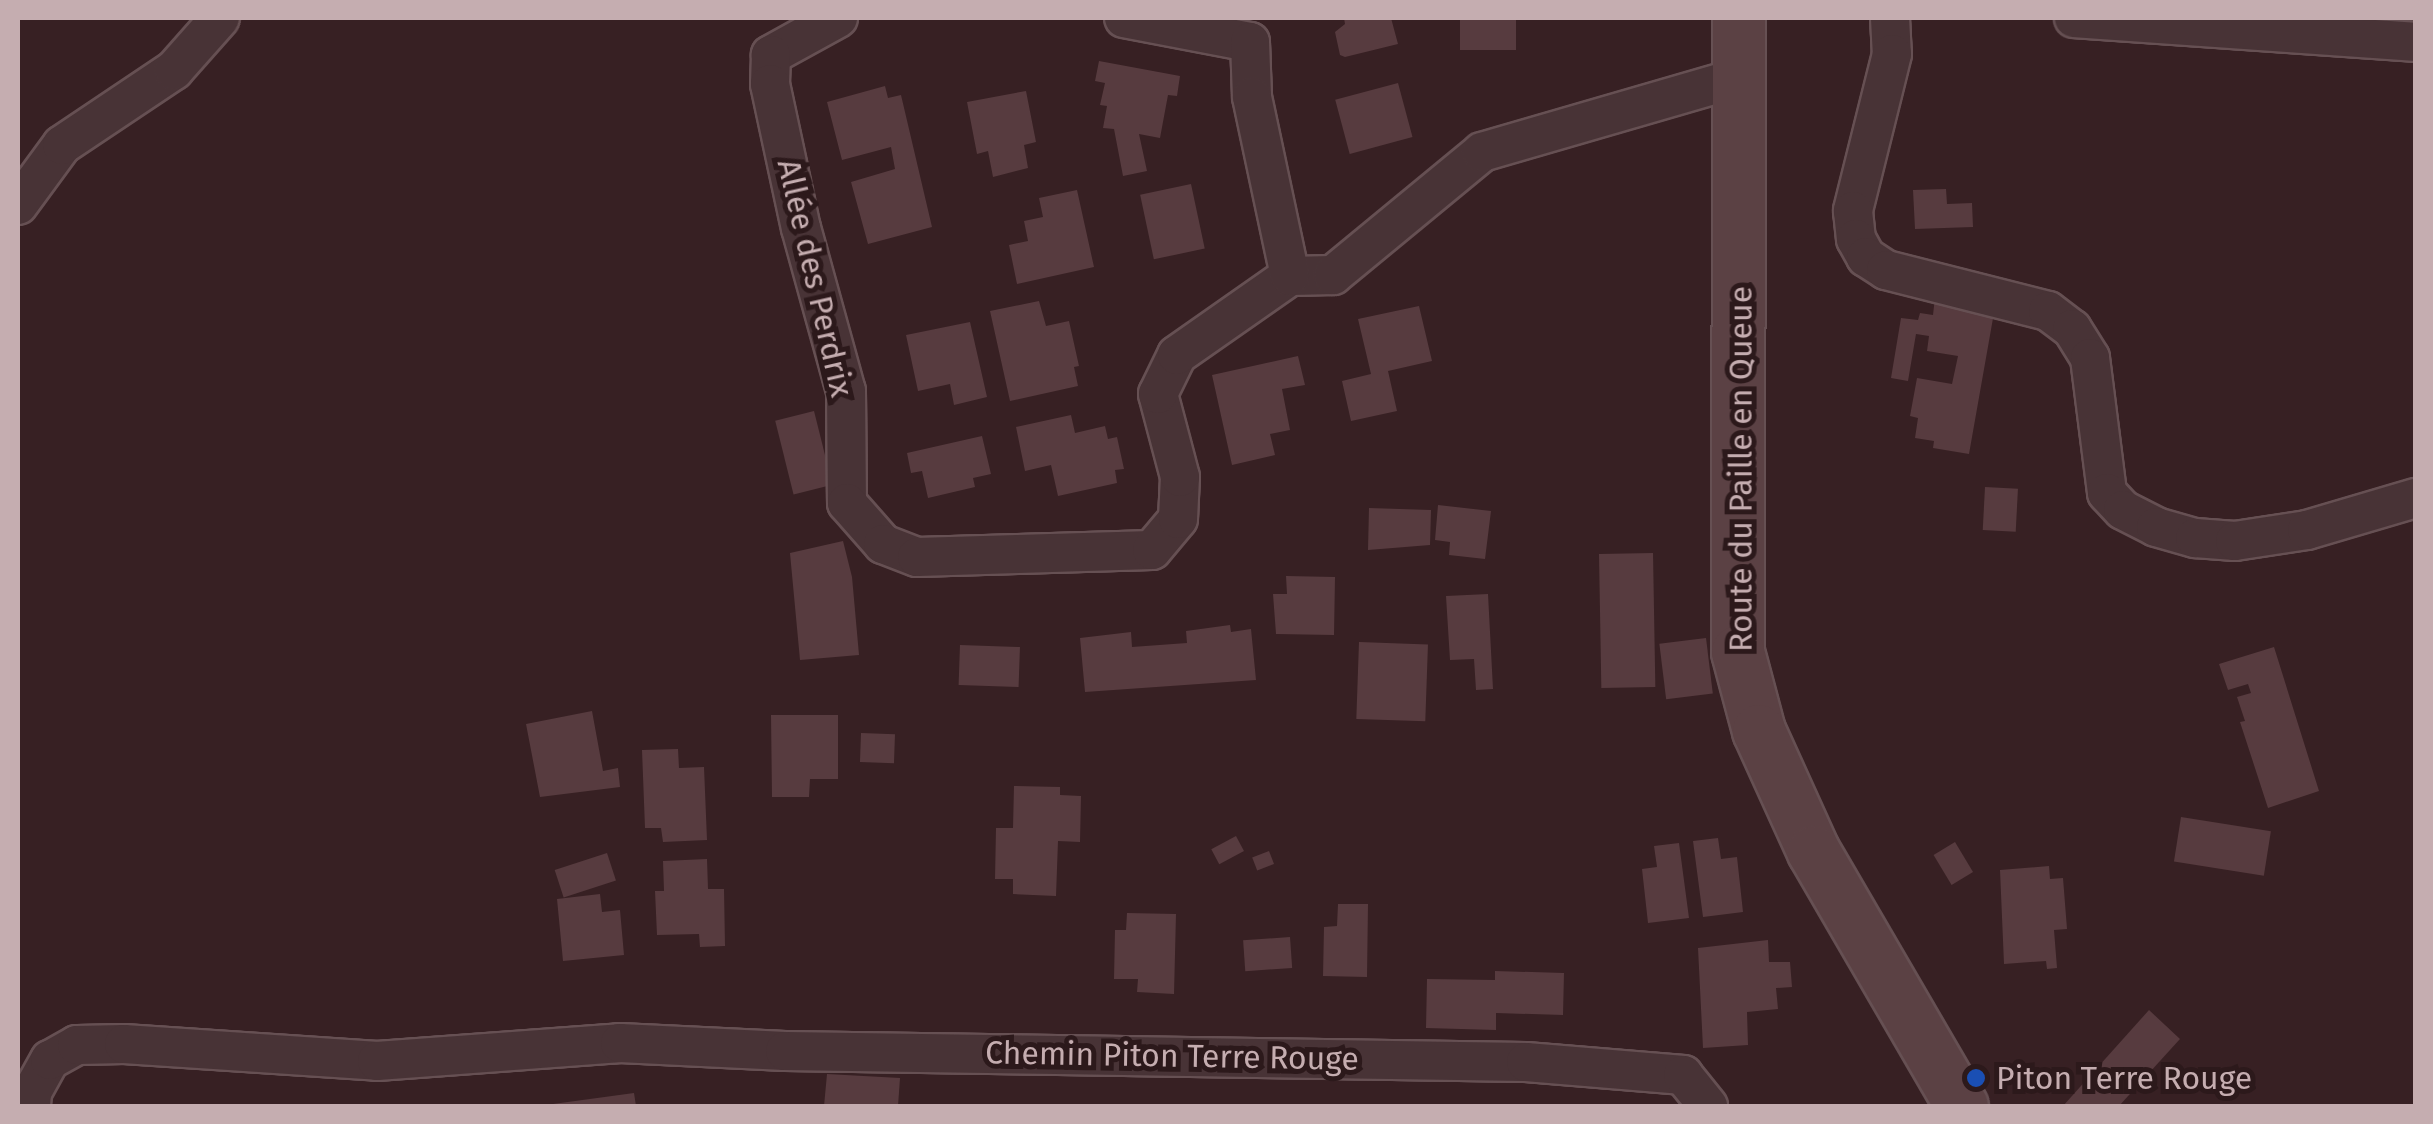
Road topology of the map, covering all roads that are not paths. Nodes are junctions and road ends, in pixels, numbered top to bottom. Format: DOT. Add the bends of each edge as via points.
graph roads {
  1 [pos="220,18"];
  2 [pos="838,18"];
  3 [pos="1124,18"];
  4 [pos="1739,18"];
  5 [pos="1890,18"];
  6 [pos="2074,18"];
  7 [pos="1248,30"];
  8 [pos="2416,42"];
  9 [pos="1740,77"];
  10 [pos="18,204"];
  11 [pos="1290,276"];
  12 [pos="2416,498"];
  13 [pos="30,1106"];
  14 [pos="1708,1106"];
  15 [pos="1962,1106"];
  1 -- 10 [label="street" via="174,70 62,145"];
  2 -- 11 [label="street, Allée des Perdrix" via="771,55 770,84 846,391 847,502 883,544 917,557 1152,550 1178,519 1180,477 1158,394 1177,355"];
  3 -- 7 [label="street"];
  4 -- 9 [label="main road, Route du Paille en Queue"];
  5 -- 12 [label="street" via="1892,54 1853,210 1856,239 1866,257 1886,270 2048,311 2072,330 2090,358 2107,492 2122,510 2195,538 2235,540 2307,530"];
  6 -- 8 [label="street"];
  7 -- 11 [label="street" via="1252,97"];
  9 -- 11 [label="street, Allée des Perdrix" via="1482,152 1333,275"];
  9 -- 15 [label="main road, Route du Paille en Queue" via="1738,652 1759,732 1814,852"];
  13 -- 14 [label="street, Chemin Piton Terre Rouge" via="50,1060 77,1045 377,1061 620,1043 1526,1062 1683,1075"];
}
